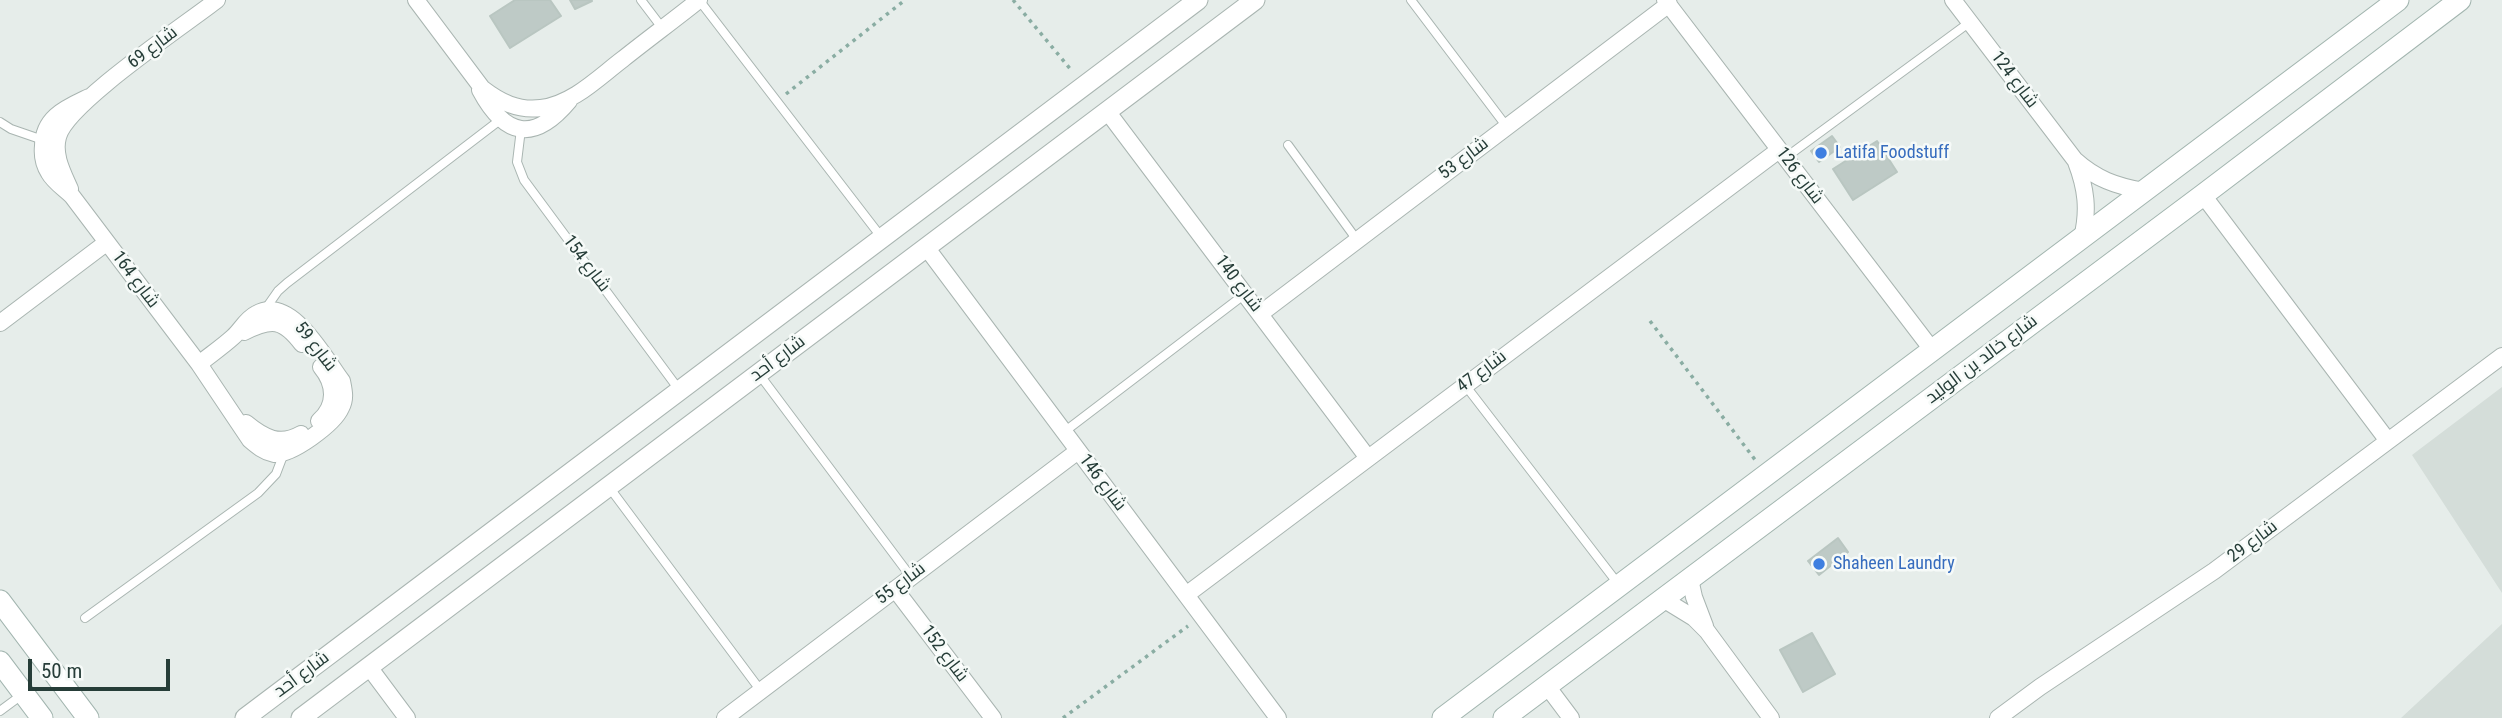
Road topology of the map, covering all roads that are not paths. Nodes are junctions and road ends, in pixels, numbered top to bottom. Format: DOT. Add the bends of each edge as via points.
graph roads {
  1 [pos="217,0"];
  2 [pos="416,0"];
  3 [pos="641,0"];
  4 [pos="699,0"];
  5 [pos="1198,0"];
  6 [pos="1255,0"];
  7 [pos="1411,0"];
  8 [pos="1953,0"];
  9 [pos="2398,0"];
  10 [pos="2460,0"];
  11 [pos="1667,2"];
  12 [pos="1970,22"];
  13 [pos="663,29"];
  14 [pos="472,75"];
  15 [pos="89,97"];
  16 [pos="573,97"];
  17 [pos="1107,111"];
  18 [pos="500,120"];
  19 [pos="0,122"];
  20 [pos="1507,127"];
  21 [pos="521,129"];
  22 [pos="43,140"];
  23 [pos="1007,144"];
  24 [pos="1288,145"];
  25 [pos="1782,154"];
  26 [pos="2075,160"];
  27 [pos="1030,169"];
  28 [pos="2144,191"];
  29 [pos="2203,195"];
  30 [pos="72,197"];
  31 [pos="2082,238"];
  32 [pos="881,239"];
  33 [pos="1357,240"];
  34 [pos="106,243"];
  35 [pos="926,247"];
  36 [pos="1245,294"];
  37 [pos="264,311"];
  38 [pos="1260,313"];
  39 [pos="0,323"];
  40 [pos="232,338"];
  41 [pos="1933,351"];
  42 [pos="314,352"];
  43 [pos="2502,356"];
  44 [pos="198,364"];
  45 [pos="760,374"];
  46 [pos="1465,384"];
  47 [pos="680,391"];
  48 [pos="663,404"];
  49 [pos="232,411"];
  50 [pos="316,429"];
  51 [pos="683,431"];
  52 [pos="1064,432"];
  53 [pos="2388,441"];
  54 [pos="1078,451"];
  55 [pos="284,453"];
  56 [pos="1368,458"];
  57 [pos="1760,478"];
  58 [pos="609,487"];
  59 [pos="1778,513"];
  60 [pos="1714,514"];
  61 [pos="1735,545"];
  62 [pos="911,577"];
  63 [pos="1690,579"];
  64 [pos="1619,585"];
  65 [pos="895,589"];
  66 [pos="1186,595"];
  67 [pos="1663,599"];
  68 [pos="0,601"];
  69 [pos="85,618"];
  70 [pos="1707,631"];
  71 [pos="0,662"];
  72 [pos="369,667"];
  73 [pos="1547,685"];
  74 [pos="761,691"];
  75 [pos="24,694"];
  76 [pos="0,711"];
  77 [pos="262,711"];
  78 [pos="42,718"];
  79 [pos="88,718"];
  80 [pos="245,718"];
  81 [pos="301,718"];
  82 [pos="407,718"];
  83 [pos="724,718"];
  84 [pos="993,718"];
  85 [pos="1278,718"];
  86 [pos="1443,718"];
  87 [pos="1504,718"];
  88 [pos="1571,718"];
  89 [pos="1772,718"];
  90 [pos="1998,718"];
  1 -- 15 [label="street, شارع 69"];
  2 -- 14 [label="street"];
  3 -- 13 [label="lane"];
  4 -- 13 [label="street"];
  4 -- 32 [label="lane"];
  5 -- 23 [label="street, شارع أحد"];
  6 -- 17 [label="street, شارع أحد"];
  7 -- 20 [label="lane"];
  8 -- 12 [label="street, شارع 124"];
  9 -- 28 [label="main road, شارع خالد بن الوليد"];
  10 -- 29 [label="main road, شارع خالد بن الوليد"];
  11 -- 20 [label="street, شارع 53"];
  11 -- 25 [label="street, شارع 126"];
  12 -- 25 [label="lane"];
  12 -- 26 [label="street, شارع 124"];
  13 -- 16 [label="street"];
  14 -- 16 [label="street" via="482,88 510,105 558,104"];
  14 -- 18 [label="street"];
  15 -- 22 [label="street, شارع 69" via="55,116"];
  15 -- 30 [label="street, شارع 69" via="57,139"];
  16 -- 21 [label="street" via="550,121"];
  17 -- 27 [label="street, شارع أحد"];
  17 -- 36 [label="street, شارع 140"];
  18 -- 21 [label="street"];
  18 -- 37 [label="lane" via="287,283"];
  19 -- 22 [label="lane"];
  20 -- 33 [label="street, شارع 53"];
  21 -- 47 [label="lane, شارع 154" via="517,162 524,180"];
  22 -- 30 [label="street" via="50,175"];
  23 -- 27 [label="street" via="1009,161"];
  23 -- 32 [label="street, شارع أحد"];
  24 -- 33 [label="lane"];
  25 -- 41 [label="street, شارع 126"];
  25 -- 46 [label="street, شارع 47"];
  26 -- 28 [label="street, شارع 124" via="2106,182"];
  26 -- 31 [label="street, شارع 124" via="2087,199"];
  27 -- 35 [label="street, شارع أحد"];
  28 -- 31 [label="main road, شارع خالد بن الوليد"];
  29 -- 53 [label="street"];
  29 -- 59 [label="main road, شارع خالد بن الوليد"];
  30 -- 34 [label="street, شارع 164"];
  31 -- 41 [label="main road, شارع خالد بن الوليد"];
  32 -- 47 [label="street, شارع أحد"];
  33 -- 38 [label="street, شارع 53"];
  34 -- 39 [label="street"];
  34 -- 44 [label="street, شارع 164"];
  35 -- 45 [label="street, شارع أحد"];
  35 -- 52 [label="street, شارع 146"];
  36 -- 38 [label="street, شارع 140"];
  36 -- 52 [label="lane"];
  37 -- 40 [label="street" via="250,318"];
  37 -- 42 [label="street, شارع 59" via="281,311 295,319"];
  38 -- 56 [label="street, شارع 140"];
  40 -- 42 [label="street, شارع 59" via="261,324 278,324"];
  40 -- 44 [label="street"];
  41 -- 57 [label="main road, شارع خالد بن الوليد"];
  42 -- 50 [label="street, شارع 59" via="332,392 330,408"];
  43 -- 53 [label="street, شارع 29"];
  44 -- 49 [label="street, شارع 164"];
  45 -- 51 [label="street, شارع أحد"];
  45 -- 62 [label="lane"];
  46 -- 56 [label="street, شارع 47"];
  46 -- 64 [label="lane"];
  47 -- 48 [label="street, شارع أحد"];
  48 -- 51 [label="street"];
  48 -- 77 [label="street, شارع أحد"];
  49 -- 50 [label="street" via="258,433 281,441"];
  49 -- 55 [label="street" via="261,450"];
  50 -- 55 [label="street, شارع 59"];
  51 -- 58 [label="street, شارع أحد"];
  52 -- 54 [label="street, شارع 146"];
  53 -- 90 [label="street, شارع 29" via="2214,571"];
  54 -- 62 [label="street, شارع 55"];
  54 -- 66 [label="street, شارع 146"];
  55 -- 69 [label="lane" via="276,474 258,493"];
  56 -- 66 [label="street, شارع 47"];
  57 -- 59 [label="main road" via="1753,498 1762,511"];
  57 -- 60 [label="main road, شارع خالد بن الوليد"];
  58 -- 72 [label="street, شارع أحد"];
  58 -- 74 [label="lane"];
  59 -- 61 [label="main road, شارع خالد بن الوليد"];
  60 -- 61 [label="main road" via="1734,523"];
  60 -- 64 [label="main road, شارع خالد بن الوليد"];
  61 -- 63 [label="main road, شارع خالد بن الوليد"];
  62 -- 65 [label="street, شارع 55"];
  63 -- 67 [label="main road, شارع خالد بن الوليد"];
  63 -- 70 [label="street"];
  64 -- 86 [label="main road, شارع خالد بن الوليد"];
  65 -- 74 [label="street, شارع 55"];
  65 -- 84 [label="street, شارع 152"];
  66 -- 85 [label="street, شارع 146"];
  67 -- 70 [label="street"];
  67 -- 73 [label="main road, شارع خالد بن الوليد"];
  68 -- 79 [label="main road"];
  70 -- 89 [label="street"];
  71 -- 75 [label="main road"];
  72 -- 81 [label="street, شارع أحد"];
  72 -- 82 [label="street"];
  73 -- 87 [label="main road, شارع خالد بن الوليد"];
  73 -- 88 [label="street"];
  74 -- 83 [label="street, شارع 55"];
  75 -- 76 [label="lane"];
  75 -- 78 [label="main road"];
  77 -- 80 [label="street, شارع أحد"];
}
